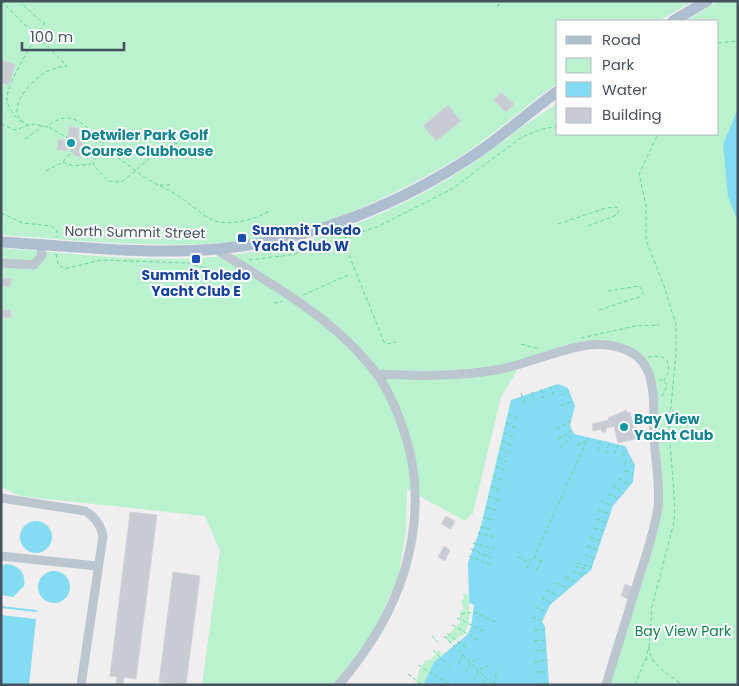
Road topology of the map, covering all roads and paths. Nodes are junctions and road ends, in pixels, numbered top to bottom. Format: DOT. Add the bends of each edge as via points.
graph roads {
  1 [pos="1,1"];
  2 [pos="19,1"];
  3 [pos="500,1"];
  4 [pos="706,1"];
  5 [pos="498,7"];
  6 [pos="675,20"];
  7 [pos="738,41"];
  8 [pos="719,43"];
  9 [pos="556,93"];
  10 [pos="23,123"];
  11 [pos="1,124"];
  12 [pos="28,125"];
  13 [pos="44,126"];
  14 [pos="556,126"];
  15 [pos="48,127"];
  16 [pos="658,135"];
  17 [pos="68,138"];
  18 [pos="25,139"];
  19 [pos="178,143"];
  20 [pos="72,152"];
  21 [pos="107,152"];
  22 [pos="63,162"];
  23 [pos="92,163"];
  24 [pos="136,170"];
  25 [pos="46,171"];
  26 [pos="160,185"];
  27 [pos="170,185"];
  28 [pos="272,210"];
  29 [pos="1,213"];
  30 [pos="558,224"];
  31 [pos="585,227"];
  32 [pos="1,242"];
  33 [pos="40,244"];
  34 [pos="57,245"];
  35 [pos="215,249"];
  36 [pos="349,254"];
  37 [pos="1,264"];
  38 [pos="244,267"];
  39 [pos="348,275"];
  40 [pos="608,291"];
  41 [pos="293,298"];
  42 [pos="274,303"];
  43 [pos="599,310"];
  44 [pos="659,325"];
  45 [pos="578,339"];
  46 [pos="396,342"];
  47 [pos="520,344"];
  48 [pos="544,349"];
  49 [pos="642,360"];
  50 [pos="376,374"];
  51 [pos="664,380"];
  52 [pos="652,382"];
  53 [pos="550,386"];
  54 [pos="541,389"];
  55 [pos="569,391"];
  56 [pos="532,392"];
  57 [pos="521,393"];
  58 [pos="553,394"];
  59 [pos="561,395"];
  60 [pos="544,399"];
  61 [pos="534,401"];
  62 [pos="573,401"];
  63 [pos="654,402"];
  64 [pos="525,404"];
  65 [pos="561,406"];
  66 [pos="508,414"];
  67 [pos="517,418"];
  68 [pos="571,421"];
  69 [pos="506,423"];
  70 [pos="516,428"];
  71 [pos="556,429"];
  72 [pos="571,431"];
  73 [pos="504,433"];
  74 [pos="574,435"];
  75 [pos="515,438"];
  76 [pos="558,439"];
  77 [pos="502,440"];
  78 [pos="600,441"];
  79 [pos="609,443"];
  80 [pos="577,445"];
  81 [pos="618,445"];
  82 [pos="512,446"];
  83 [pos="500,448"];
  84 [pos="560,448"];
  85 [pos="598,450"];
  86 [pos="627,451"];
  87 [pos="508,453"];
  88 [pos="606,454"];
  89 [pos="614,454"];
  90 [pos="498,457"];
  91 [pos="622,457"];
  92 [pos="632,460"];
  93 [pos="506,462"];
  94 [pos="624,464"];
  95 [pos="496,466"];
  96 [pos="506,472"];
  97 [pos="624,472"];
  98 [pos="634,474"];
  99 [pos="493,476"];
  100 [pos="620,479"];
  101 [pos="506,482"];
  102 [pos="612,485"];
  103 [pos="631,485"];
  104 [pos="491,486"];
  105 [pos="503,492"];
  106 [pos="624,493"];
  107 [pos="608,494"];
  108 [pos="488,496"];
  109 [pos="1,498"];
  110 [pos="619,499"];
  111 [pos="501,501"];
  112 [pos="601,501"];
  113 [pos="613,506"];
  114 [pos="486,507"];
  115 [pos="598,510"];
  116 [pos="498,511"];
  117 [pos="610,514"];
  118 [pos="484,517"];
  119 [pos="596,518"];
  120 [pos="495,521"];
  121 [pos="607,522"];
  122 [pos="480,527"];
  123 [pos="593,528"];
  124 [pos="493,530"];
  125 [pos="604,532"];
  126 [pos="478,533"];
  127 [pos="496,537"];
  128 [pos="590,537"];
  129 [pos="601,541"];
  130 [pos="473,543"];
  131 [pos="588,546"];
  132 [pos="470,549"];
  133 [pos="494,549"];
  134 [pos="598,550"];
  135 [pos="585,555"];
  136 [pos="1,556"];
  137 [pos="469,556"];
  138 [pos="518,557"];
  139 [pos="492,558"];
  140 [pos="534,558"];
  141 [pos="595,559"];
  142 [pos="541,561"];
  143 [pos="529,562"];
  144 [pos="545,562"];
  145 [pos="577,563"];
  146 [pos="491,565"];
  147 [pos="97,566"];
  148 [pos="574,566"];
  149 [pos="592,567"];
  150 [pos="527,568"];
  151 [pos="587,569"];
  152 [pos="536,570"];
  153 [pos="573,572"];
  154 [pos="585,576"];
  155 [pos="565,577"];
  156 [pos="576,582"];
  157 [pos="556,583"];
  158 [pos="568,588"];
  159 [pos="546,590"];
  160 [pos="560,596"];
  161 [pos="542,598"];
  162 [pos="552,603"];
  163 [pos="535,607"];
  164 [pos="547,612"];
  165 [pos="461,614"];
  166 [pos="532,617"];
  167 [pos="457,618"];
  168 [pos="543,621"];
  169 [pos="497,623"];
  170 [pos="452,625"];
  171 [pos="534,630"];
  172 [pos="546,630"];
  173 [pos="486,632"];
  174 [pos="447,633"];
  175 [pos="432,636"];
  176 [pos="444,636"];
  177 [pos="478,640"];
  178 [pos="546,640"];
  179 [pos="534,641"];
  180 [pos="438,642"];
  181 [pos="649,647"];
  182 [pos="468,649"];
  183 [pos="433,650"];
  184 [pos="547,650"];
  185 [pos="535,651"];
  186 [pos="463,654"];
  187 [pos="479,658"];
  188 [pos="548,660"];
  189 [pos="645,660"];
  190 [pos="654,660"];
  191 [pos="470,662"];
  192 [pos="534,662"];
  193 [pos="458,664"];
  194 [pos="418,665"];
  195 [pos="488,666"];
  196 [pos="450,667"];
  197 [pos="478,670"];
  198 [pos="497,671"];
  199 [pos="466,672"];
  200 [pos="535,672"];
  201 [pos="548,672"];
  202 [pos="408,674"];
  203 [pos="486,677"];
  204 [pos="474,680"];
  205 [pos="549,683"];
  206 [pos="536,684"];
  207 [pos="81,685"];
  208 [pos="338,685"];
  209 [pos="422,685"];
  210 [pos="451,685"];
  211 [pos="484,685"];
  212 [pos="494,685"];
  213 [pos="606,685"];
  214 [pos="635,685"];
  215 [pos="683,685"];
  1 -- 10 [label="path" via="67,66 44,74 21,96 17,108"];
  2 -- 10 [label="path" via="45,23 23,56 7,95 10,109"];
  3 -- 5 [label="path"];
  4 -- 6 [label="main road"];
  7 -- 8 [label="path"];
  9 -- 35 [label="main road, North Summit Street" via="480,150 398,198 317,230 276,241"];
  10 -- 12 [label="path"];
  11 -- 12 [label="path" via="15,130"];
  12 -- 13 [label="path"];
  13 -- 15 [label="path"];
  13 -- 18 [label="path"];
  14 -- 38 [label="path" via="522,137 452,189 387,222 301,252 253,258"];
  15 -- 17 [label="path"];
  15 -- 21 [label="path" via="58,118 72,118"];
  16 -- 181 [label="path" via="640,174 646,206 646,240 676,325 676,361 669,421 675,508 652,607"];
  19 -- 24 [label="path" via="161,148"];
  20 -- 22 [label="path"];
  21 -- 23 [label="path" via="94,158"];
  21 -- 24 [label="path"];
  22 -- 23 [label="path" via="73,166"];
  22 -- 25 [label="path"];
  23 -- 24 [label="path" via="112,183 121,182"];
  24 -- 26 [label="path"];
  26 -- 27 [label="path"];
  26 -- 28 [label="path" via="217,222 253,218"];
  29 -- 34 [label="path" via="23,223 55,228"];
  30 -- 31 [label="path" via="606,208 616,207 619,210 617,215"];
  32 -- 33 [label="main road, North Summit Street"];
  33 -- 34 [label="main road, North Summit Street"];
  33 -- 37 [label="street" via="42,255 34,265"];
  34 -- 35 [label="main road, North Summit Street" via="132,250"];
  34 -- 38 [label="path" via="56,260 64,268 101,260 189,263 232,276 238,275"];
  35 -- 38 [label="street"];
  36 -- 46 [label="path" via="384,342"];
  38 -- 41 [label="street"];
  39 -- 41 [label="path"];
  40 -- 43 [label="path" via="639,286 644,292 640,297"];
  41 -- 42 [label="path"];
  41 -- 50 [label="street" via="326,321 354,347"];
  44 -- 45 [label="path"];
  47 -- 48 [label="path"];
  49 -- 50 [label="street" via="628,350 598,344 475,373 434,376"];
  49 -- 51 [label="path" via="660,356 667,360 669,371"];
  49 -- 52 [label="street"];
  50 -- 208 [label="street" via="396,409 408,445 416,500 413,535 400,587 387,616"];
  51 -- 52 [label="path"];
  51 -- 63 [label="path" via="667,390"];
  52 -- 63 [label="street"];
  53 -- 58 [label="path"];
  54 -- 60 [label="path"];
  55 -- 59 [label="path"];
  56 -- 61 [label="path"];
  57 -- 64 [label="path"];
  62 -- 65 [label="path"];
  63 -- 213 [label="street" via="654,447 659,490 655,524"];
  66 -- 67 [label="path"];
  68 -- 71 [label="path"];
  69 -- 70 [label="path"];
  72 -- 76 [label="path"];
  73 -- 75 [label="path"];
  74 -- 84 [label="path"];
  77 -- 82 [label="path"];
  78 -- 85 [label="path"];
  79 -- 88 [label="path"];
  80 -- 140 [label="path" via="587,439"];
  81 -- 89 [label="path"];
  83 -- 87 [label="path"];
  86 -- 91 [label="path"];
  90 -- 93 [label="path"];
  92 -- 94 [label="path"];
  95 -- 96 [label="path"];
  97 -- 98 [label="path"];
  99 -- 101 [label="path"];
  100 -- 103 [label="path"];
  102 -- 106 [label="path"];
  104 -- 105 [label="path"];
  107 -- 110 [label="path"];
  108 -- 111 [label="path"];
  109 -- 147 [label="street" via="85,511 94,517 103,536"];
  112 -- 113 [label="path"];
  114 -- 116 [label="path"];
  115 -- 117 [label="path"];
  118 -- 120 [label="path"];
  119 -- 121 [label="path"];
  122 -- 124 [label="path"];
  123 -- 125 [label="path"];
  126 -- 127 [label="path"];
  128 -- 129 [label="path"];
  130 -- 133 [label="path"];
  131 -- 134 [label="path"];
  132 -- 139 [label="path"];
  135 -- 141 [label="path"];
  136 -- 147 [label="street"];
  137 -- 146 [label="path"];
  138 -- 143 [label="path"];
  140 -- 142 [label="path"];
  140 -- 143 [label="path"];
  142 -- 144 [label="path"];
  142 -- 152 [label="path"];
  143 -- 150 [label="path"];
  145 -- 149 [label="path"];
  147 -- 207 [label="street"];
  148 -- 151 [label="path"];
  153 -- 154 [label="path"];
  155 -- 156 [label="path"];
  157 -- 158 [label="path"];
  159 -- 160 [label="path"];
  161 -- 162 [label="path"];
  163 -- 164 [label="path"];
  165 -- 169 [label="path" via="474,612"];
  166 -- 168 [label="path"];
  167 -- 173 [label="path"];
  170 -- 177 [label="path"];
  171 -- 172 [label="path"];
  174 -- 182 [label="path"];
  175 -- 180 [label="path"];
  176 -- 186 [label="path"];
  178 -- 179 [label="path"];
  181 -- 189 [label="path"];
  181 -- 190 [label="path"];
  183 -- 196 [label="path"];
  184 -- 185 [label="path"];
  186 -- 191 [label="path"];
  186 -- 193 [label="path"];
  187 -- 191 [label="path"];
  188 -- 192 [label="path"];
  189 -- 190 [label="path"];
  189 -- 214 [label="path"];
  190 -- 215 [label="path"];
  191 -- 197 [label="path"];
  191 -- 199 [label="path"];
  194 -- 210 [label="path"];
  195 -- 197 [label="path"];
  197 -- 203 [label="path"];
  197 -- 204 [label="path"];
  198 -- 212 [label="path"];
  200 -- 201 [label="path"];
  202 -- 209 [label="path"];
  203 -- 211 [label="path"];
  203 -- 212 [label="path"];
  205 -- 206 [label="path"];
}
